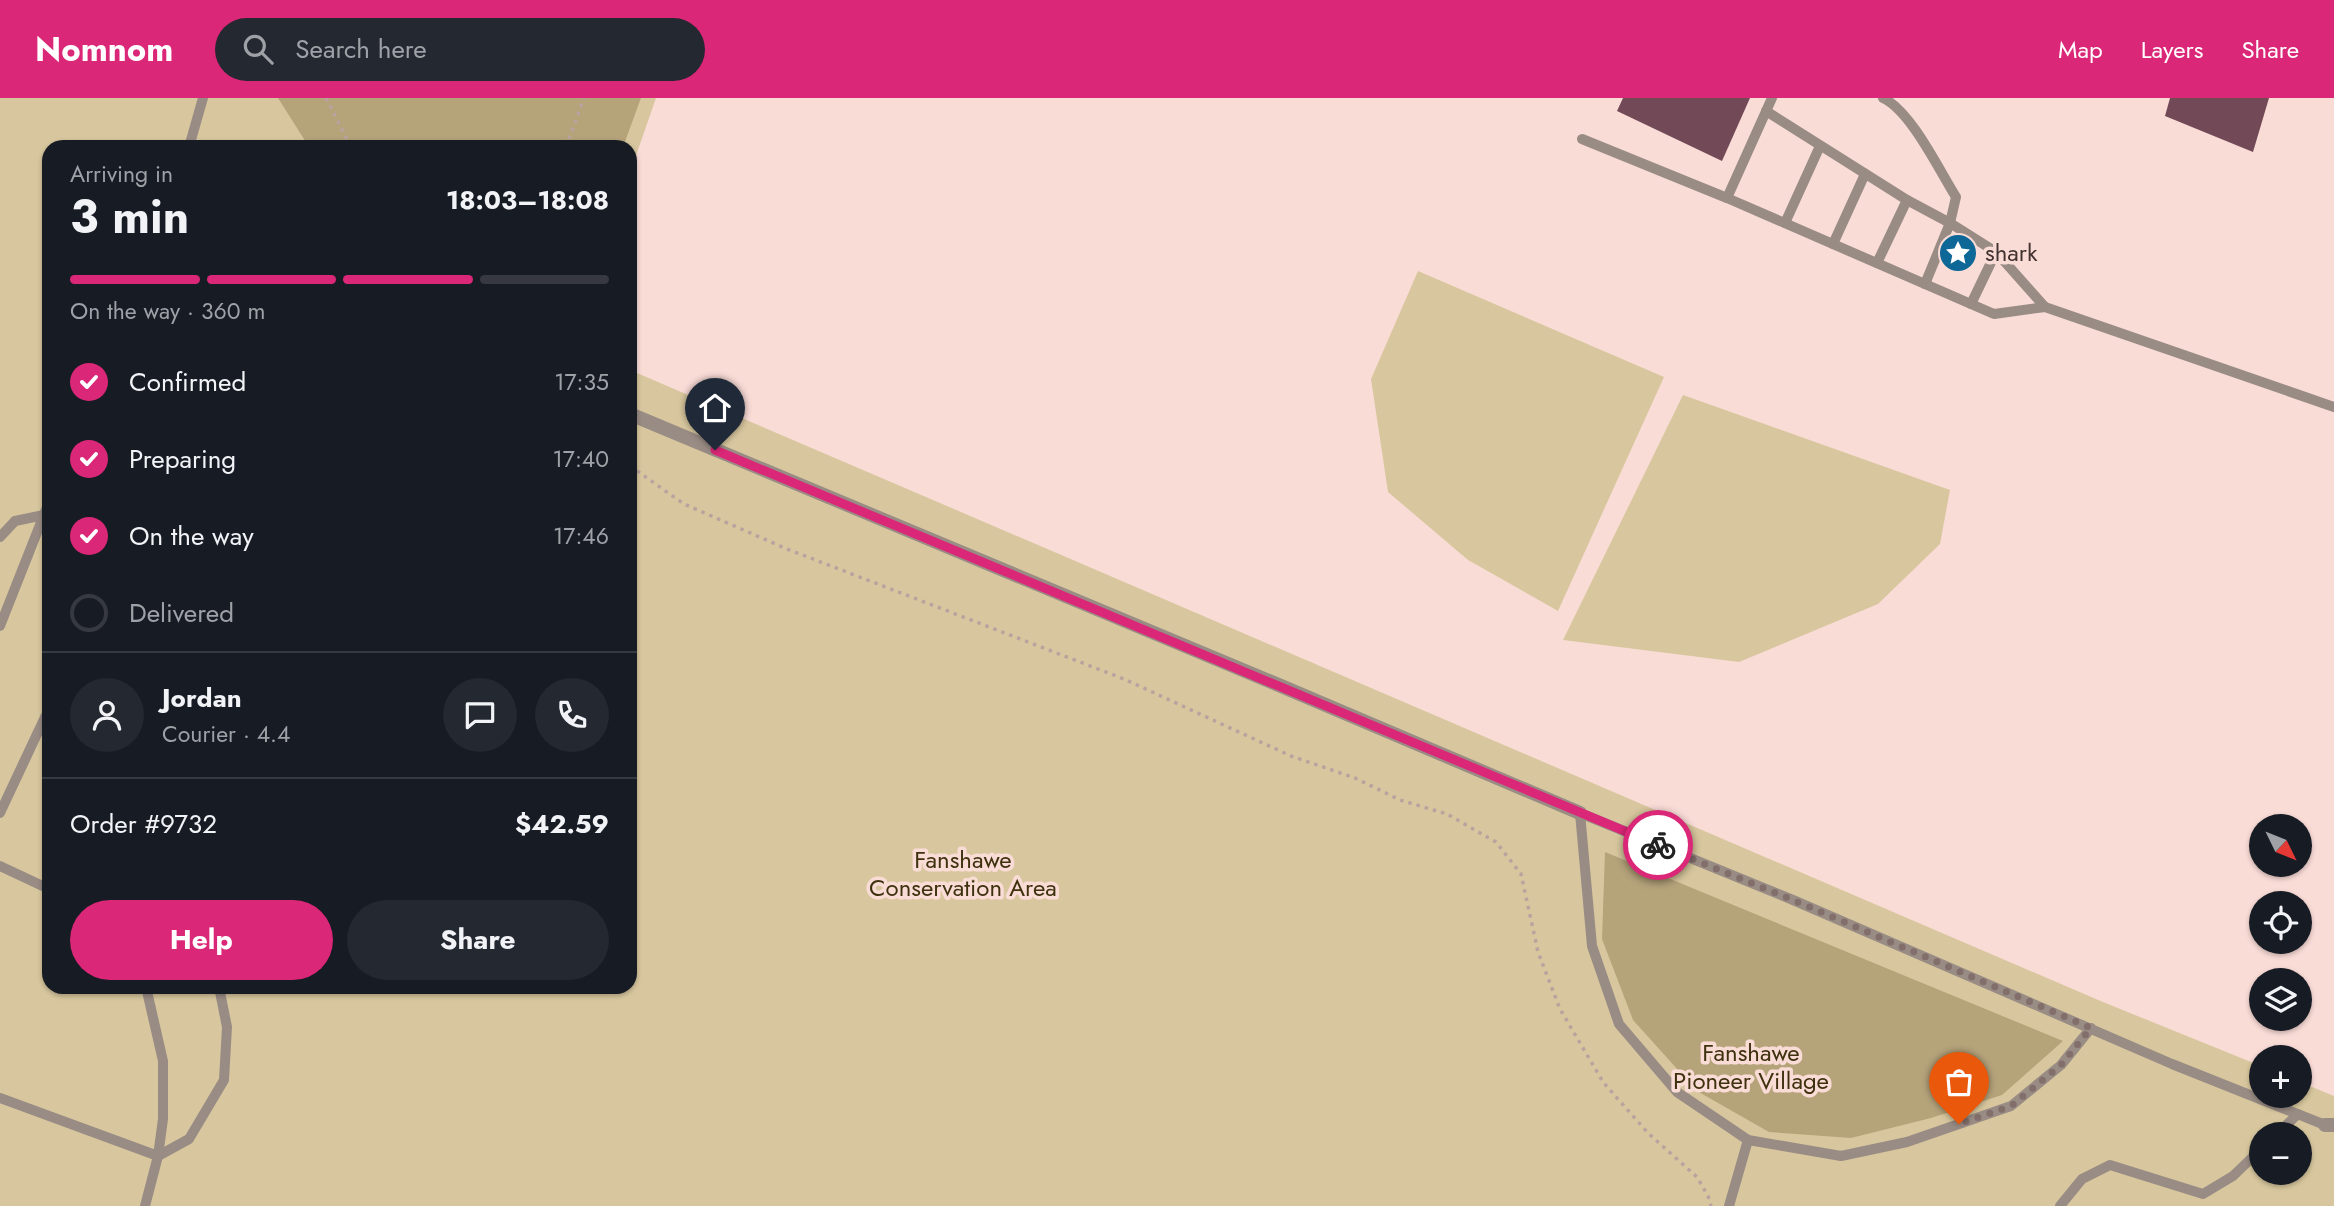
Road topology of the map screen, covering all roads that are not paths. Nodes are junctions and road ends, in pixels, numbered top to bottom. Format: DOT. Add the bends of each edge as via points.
graph roads {
  1 [pos="203,98"];
  2 [pos="1772,98"];
  3 [pos="1883,98"];
  4 [pos="1766,111"];
  5 [pos="1582,139"];
  6 [pos="191,140"];
  7 [pos="1820,146"];
  8 [pos="1865,174"];
  9 [pos="1727,198"];
  10 [pos="1907,200"];
  11 [pos="1785,223"];
  12 [pos="1951,223"];
  13 [pos="1833,244"];
  14 [pos="1996,252"];
  15 [pos="1877,263"];
  16 [pos="1925,284"];
  17 [pos="1971,304"];
  18 [pos="2045,307"];
  19 [pos="2334,407"];
  20 [pos="637,417"];
  21 [pos="42,515"];
  22 [pos="42,520"];
  23 [pos="0,537"];
  24 [pos="0,626"];
  25 [pos="42,732"];
  26 [pos="0,813"];
  27 [pos="1580,813"];
  28 [pos="0,866"];
  29 [pos="42,886"];
  30 [pos="148,994"];
  31 [pos="220,994"];
  32 [pos="2091,1028"];
  33 [pos="0,1098"];
  34 [pos="2298,1114"];
  35 [pos="2290,1122"];
  36 [pos="2330,1125"];
  37 [pos="1748,1140"];
  38 [pos="158,1156"];
  39 [pos="2249,1161"];
  40 [pos="2204,1200"];
  41 [pos="145,1206"];
  42 [pos="1730,1206"];
  43 [pos="2060,1206"];
  1 -- 6 [label="lane"];
  2 -- 4 [label="lane"];
  3 -- 12 [label="lane" via="1918,134 1956,197"];
  4 -- 7 [label="lane"];
  4 -- 9 [label="lane"];
  5 -- 9 [label="lane"];
  7 -- 8 [label="lane"];
  7 -- 11 [label="lane"];
  8 -- 10 [label="lane"];
  8 -- 13 [label="lane"];
  9 -- 11 [label="lane"];
  10 -- 12 [label="lane"];
  10 -- 15 [label="lane"];
  11 -- 13 [label="lane"];
  12 -- 14 [label="lane"];
  12 -- 16 [label="lane"];
  13 -- 15 [label="lane"];
  14 -- 17 [label="lane"];
  14 -- 18 [label="lane"];
  15 -- 16 [label="lane"];
  16 -- 17 [label="lane"];
  17 -- 18 [label="lane" via="1994,314"];
  18 -- 19 [label="lane"];
  20 -- 27 [label="street"];
  21 -- 23 [label="lane" via="15,522"];
  22 -- 24 [label="lane"];
  25 -- 26 [label="lane"];
  27 -- 32 [label="lane"];
  27 -- 37 [label="lane" via="1592,946 1619,1024 1677,1092"];
  28 -- 29 [label="lane"];
  30 -- 38 [label="lane" via="163,1061"];
  31 -- 38 [label="lane" via="227,1027 224,1080 189,1139"];
  32 -- 34 [label="lane"];
  32 -- 37 [label="lane" via="2061,1065 2011,1106 1907,1142 1841,1156"];
  33 -- 38 [label="lane"];
  34 -- 35 [label="lane"];
  34 -- 36 [label="lane"];
  37 -- 42 [label="lane"];
  38 -- 41 [label="lane"];
  39 -- 40 [label="lane"];
  40 -- 43 [label="lane" via="2110,1165 2082,1178"];
}
